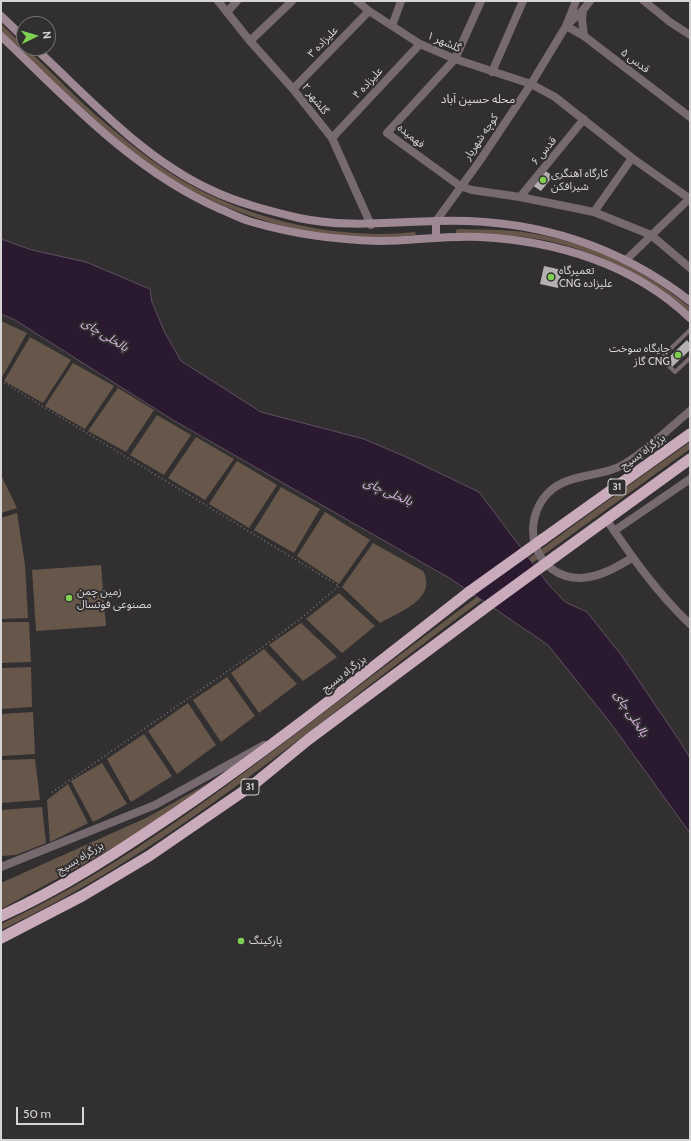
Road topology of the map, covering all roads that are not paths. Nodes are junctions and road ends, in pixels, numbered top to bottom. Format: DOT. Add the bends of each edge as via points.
graph roads {
  1 [pos="218,1"];
  2 [pos="237,1"];
  3 [pos="292,1"];
  4 [pos="357,1"];
  5 [pos="401,1"];
  6 [pos="481,1"];
  7 [pos="523,1"];
  8 [pos="576,1"];
  9 [pos="590,1"];
  10 [pos="644,1"];
  11 [pos="583,10"];
  12 [pos="369,11"];
  13 [pos="227,12"];
  14 [pos="1,16"];
  15 [pos="392,26"];
  16 [pos="566,26"];
  17 [pos="16,30"];
  18 [pos="690,35"];
  19 [pos="1,36"];
  20 [pos="584,36"];
  21 [pos="250,41"];
  22 [pos="420,44"];
  23 [pos="44,56"];
  24 [pos="455,59"];
  25 [pos="492,72"];
  26 [pos="531,84"];
  27 [pos="293,89"];
  28 [pos="690,117"];
  29 [pos="584,119"];
  30 [pos="332,138"];
  31 [pos="632,158"];
  32 [pos="460,186"];
  33 [pos="520,197"];
  34 [pos="690,198"];
  35 [pos="594,212"];
  36 [pos="436,221"];
  37 [pos="371,225"];
  38 [pos="651,235"];
  39 [pos="436,238"];
  40 [pos="627,259"];
  41 [pos="690,268"];
  42 [pos="690,301"];
  43 [pos="690,318"];
  44 [pos="690,330"];
  45 [pos="690,358"];
  46 [pos="690,411"];
  47 [pos="690,434"];
  48 [pos="690,458"];
  49 [pos="690,479"];
  50 [pos="606,519"];
  51 [pos="614,531"];
  52 [pos="632,558"];
  53 [pos="690,624"];
  54 [pos="299,725"];
  55 [pos="1,866"];
  56 [pos="1,916"];
  57 [pos="1,938"];
  1 -- 13 [label="street, گلشهر ۲"];
  2 -- 13 [label="street"];
  3 -- 21 [label="street"];
  4 -- 12 [label="street, گلشهر ۱"];
  5 -- 15 [label="street"];
  6 -- 24 [label="street"];
  7 -- 25 [label="street"];
  8 -- 16 [label="street, کوچه شهریار"];
  9 -- 11 [label="street"];
  10 -- 18 [label="street"];
  11 -- 16 [label="street"];
  11 -- 20 [label="street"];
  12 -- 15 [label="street, گلشهر ۱"];
  12 -- 27 [label="street, علیزاده ۳"];
  13 -- 21 [label="street, گلشهر ۲"];
  14 -- 17 [label="main road"];
  15 -- 22 [label="street, گلشهر ۱"];
  16 -- 20 [label="street, قدس ۵"];
  16 -- 26 [label="street, کوچه شهریار"];
  19 -- 39 [label="main road" via="126,153 166,181 205,202 250,222 294,232 341,239 379,241"];
  20 -- 28 [label="street, قدس ۵"];
  21 -- 27 [label="street, گلشهر ۲"];
  22 -- 24 [label="street, گلشهر ۱"];
  22 -- 30 [label="street, علیزاده ۴"];
  23 -- 37 [label="main road" via="135,141 172,168 212,190 255,206 299,218 343,225"];
  24 -- 25 [label="street, گلشهر ۱"];
  24 -- 32 [label="street, فهمیده" via="387,133"];
  25 -- 26 [label="street, گلشهر ۱"];
  26 -- 29 [label="street" via="556,97"];
  26 -- 32 [label="street, کوچه شهریار"];
  27 -- 30 [label="street, گلشهر ۲"];
  29 -- 31 [label="street"];
  29 -- 33 [label="street, قدس ۶"];
  30 -- 37 [label="street, گلشهر ۲"];
  31 -- 34 [label="street"];
  31 -- 35 [label="street"];
  32 -- 33 [label="street"];
  32 -- 36 [label="street, کوچه شهریار"];
  33 -- 35 [label="street"];
  34 -- 38 [label="street"];
  35 -- 38 [label="street"];
  36 -- 37 [label="main road"];
  36 -- 39 [label="main road"];
  36 -- 40 [label="main road" via="507,223 531,227 569,236"];
  38 -- 40 [label="street"];
  38 -- 41 [label="street"];
  39 -- 43 [label="main road" via="479,237 531,242 564,249 626,273 659,293"];
  40 -- 42 [label="main road" via="666,282"];
  44 -- 45 [label="lane" via="661,358 675,372"];
  46 -- 52 [label="street" via="625,464 563,483 550,491 540,503 533,534 541,558 550,569 563,575 581,578 615,569"];
  47 -- 54 [label="highway, بزرگراه بسیج / 31, bridge" via="469,592"];
  48 -- 50 [label="highway, 31"];
  49 -- 51 [label="street"];
  50 -- 51 [label="street"];
  50 -- 57 [label="highway, 31, bridge" via="309,739 254,784 149,856 82,896"];
  51 -- 52 [label="street"];
  52 -- 53 [label="street" via="668,603"];
  54 -- 55 [label="street" via="155,805"];
  54 -- 56 [label="highway, بزرگراه بسیج / 31" via="233,774 138,838 71,879"];
}
